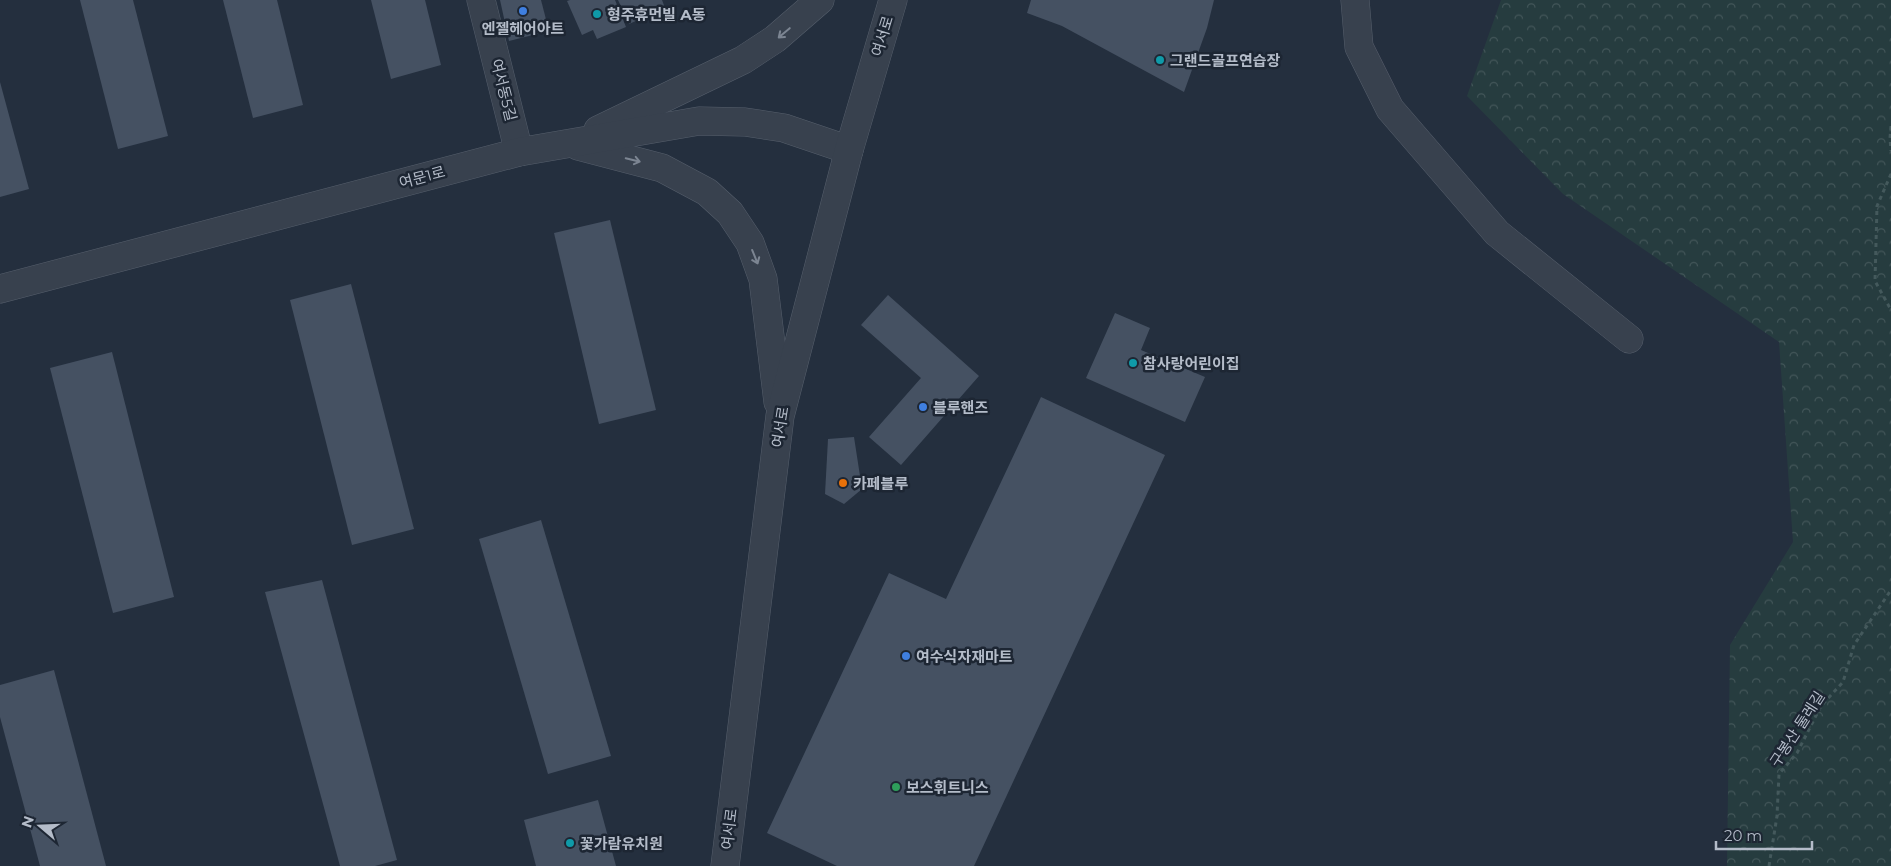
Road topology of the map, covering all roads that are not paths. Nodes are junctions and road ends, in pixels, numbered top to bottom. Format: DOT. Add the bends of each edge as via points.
graph roads {
  1 [pos="481,0"];
  2 [pos="820,0"];
  3 [pos="893,0"];
  4 [pos="1356,0"];
  5 [pos="569,144"];
  6 [pos="849,150"];
  7 [pos="519,152"];
  8 [pos="0,290"];
  9 [pos="1629,339"];
  10 [pos="780,416"];
  11 [pos="725,866"];
  1 -- 7 [label="street, 여서동5길"];
  2 -- 5 [label="street, one-way" via="776,39 743,60"];
  3 -- 6 [label="street, 여서로"];
  4 -- 9 [label="street" via="1359,47 1390,109 1497,233"];
  5 -- 6 [label="street, 여문1로" via="700,121 745,122 784,128"];
  5 -- 7 [label="street, 여문1로"];
  5 -- 10 [label="street, one-way" via="662,168 707,192 730,213 750,243 763,279"];
  6 -- 10 [label="street, 여서로"];
  7 -- 8 [label="street, 여문1로"];
  10 -- 11 [label="street, 여서로"];
}
